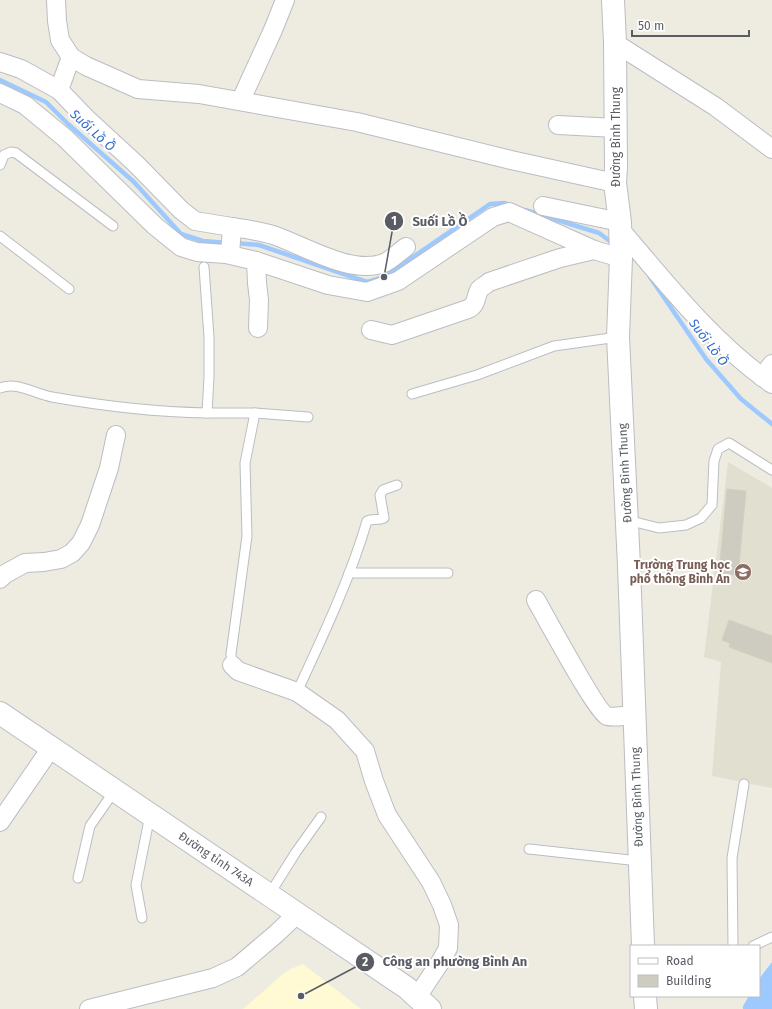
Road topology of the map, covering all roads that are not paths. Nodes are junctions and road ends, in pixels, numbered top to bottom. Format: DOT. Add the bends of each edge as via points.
graph roads {
  1 [pos="56,0"];
  2 [pos="285,0"];
  3 [pos="613,0"];
  4 [pos="615,43"];
  5 [pos="71,57"];
  6 [pos="0,62"];
  7 [pos="59,90"];
  8 [pos="0,93"];
  9 [pos="241,100"];
  10 [pos="558,125"];
  11 [pos="615,128"];
  12 [pos="772,149"];
  13 [pos="0,165"];
  14 [pos="614,184"];
  15 [pos="543,206"];
  16 [pos="113,226"];
  17 [pos="231,229"];
  18 [pos="0,236"];
  19 [pos="621,238"];
  20 [pos="406,247"];
  21 [pos="594,250"];
  22 [pos="230,254"];
  23 [pos="256,261"];
  24 [pos="204,267"];
  25 [pos="69,289"];
  26 [pos="258,328"];
  27 [pos="371,330"];
  28 [pos="618,337"];
  29 [pos="769,375"];
  30 [pos="0,388"];
  31 [pos="412,394"];
  32 [pos="207,413"];
  33 [pos="255,413"];
  34 [pos="308,417"];
  35 [pos="116,435"];
  36 [pos="772,470"];
  37 [pos="397,485"];
  38 [pos="627,520"];
  39 [pos="349,572"];
  40 [pos="448,573"];
  41 [pos="0,579"];
  42 [pos="536,600"];
  43 [pos="232,665"];
  44 [pos="297,692"];
  45 [pos="0,713"];
  46 [pos="634,715"];
  47 [pos="51,748"];
  48 [pos="744,784"];
  49 [pos="115,790"];
  50 [pos="150,814"];
  51 [pos="321,817"];
  52 [pos="0,822"];
  53 [pos="530,849"];
  54 [pos="640,861"];
  55 [pos="78,878"];
  56 [pos="269,895"];
  57 [pos="296,914"];
  58 [pos="142,918"];
  59 [pos="772,937"];
  60 [pos="643,945"];
  61 [pos="733,945"];
  62 [pos="755,945"];
  63 [pos="645,997"];
  64 [pos="424,1003"];
  65 [pos="89,1009"];
  66 [pos="646,1009"];
  1 -- 5 [label="street" via="60,40"];
  2 -- 9 [label="street"];
  3 -- 4 [label="street, Đường Bình Thung"];
  4 -- 11 [label="street, Đường Bình Thung"];
  4 -- 12 [label="street" via="716,107"];
  5 -- 7 [label="street"];
  5 -- 9 [label="street" via="138,89"];
  6 -- 7 [label="street" via="21,69"];
  7 -- 17 [label="street" via="181,210 196,221"];
  8 -- 22 [label="street" via="25,105 65,138 155,226 181,247 198,252"];
  9 -- 14 [label="street" via="357,122"];
  10 -- 11 [label="street"];
  11 -- 14 [label="street, Đường Bình Thung"];
  13 -- 16 [label="lane" via="4,155 16,153"];
  14 -- 19 [label="street, Đường Bình Thung"];
  15 -- 19 [label="street"];
  17 -- 20 [label="street" via="273,235 328,258 365,266 383,263"];
  17 -- 22 [label="street"];
  18 -- 25 [label="lane"];
  19 -- 21 [label="street"];
  19 -- 28 [label="street, Đường Bình Thung"];
  19 -- 29 [label="street" via="723,344 752,370"];
  21 -- 23 [label="street" via="509,212 493,217 398,280 367,292 328,285"];
  21 -- 27 [label="street" via="560,258 489,282 480,288 476,303 468,309 392,335"];
  22 -- 23 [label="street"];
  23 -- 26 [label="street"];
  24 -- 32 [label="lane" via="209,337"];
  28 -- 31 [label="lane" via="554,346 477,375"];
  28 -- 38 [label="street, Đường Bình Thung"];
  30 -- 32 [label="lane" via="15,386 43,396 85,404"];
  32 -- 33 [label="lane"];
  33 -- 34 [label="lane"];
  33 -- 43 [label="lane" via="245,463 248,536 231,654"];
  35 -- 41 [label="street" via="109,468 82,543 62,559 25,563"];
  36 -- 38 [label="lane" via="729,443 718,449 714,461 712,506 701,518 686,525 659,528"];
  37 -- 39 [label="lane" via="382,490 380,495 384,518 372,518 367,521"];
  38 -- 46 [label="street, Đường Bình Thung"];
  39 -- 40 [label="lane"];
  39 -- 44 [label="lane"];
  42 -- 46 [label="street" via="602,712 607,716"];
  43 -- 44 [label="street" via="238,671"];
  44 -- 64 [label="street" via="337,720 364,751 387,815 431,882 442,905 449,925 448,948"];
  45 -- 47 [label="street, Đường tỉnh 743A"];
  46 -- 54 [label="street, Đường Bình Thung"];
  47 -- 49 [label="street, Đường tỉnh 743A"];
  47 -- 52 [label="street"];
  48 -- 61 [label="lane" via="732,858"];
  49 -- 50 [label="street, Đường tỉnh 743A"];
  49 -- 55 [label="lane" via="90,826"];
  50 -- 56 [label="street, Đường tỉnh 743A"];
  50 -- 58 [label="lane" via="136,885"];
  51 -- 56 [label="lane"];
  53 -- 54 [label="lane"];
  54 -- 60 [label="street, Đường Bình Thung"];
  56 -- 57 [label="street, Đường tỉnh 743A"];
  57 -- 64 [label="street, Đường tỉnh 743A" via="407,988"];
  57 -- 65 [label="street" via="237,967 213,978"];
  59 -- 62 [label="lane"];
  63 -- 66 [label="street"];
}
